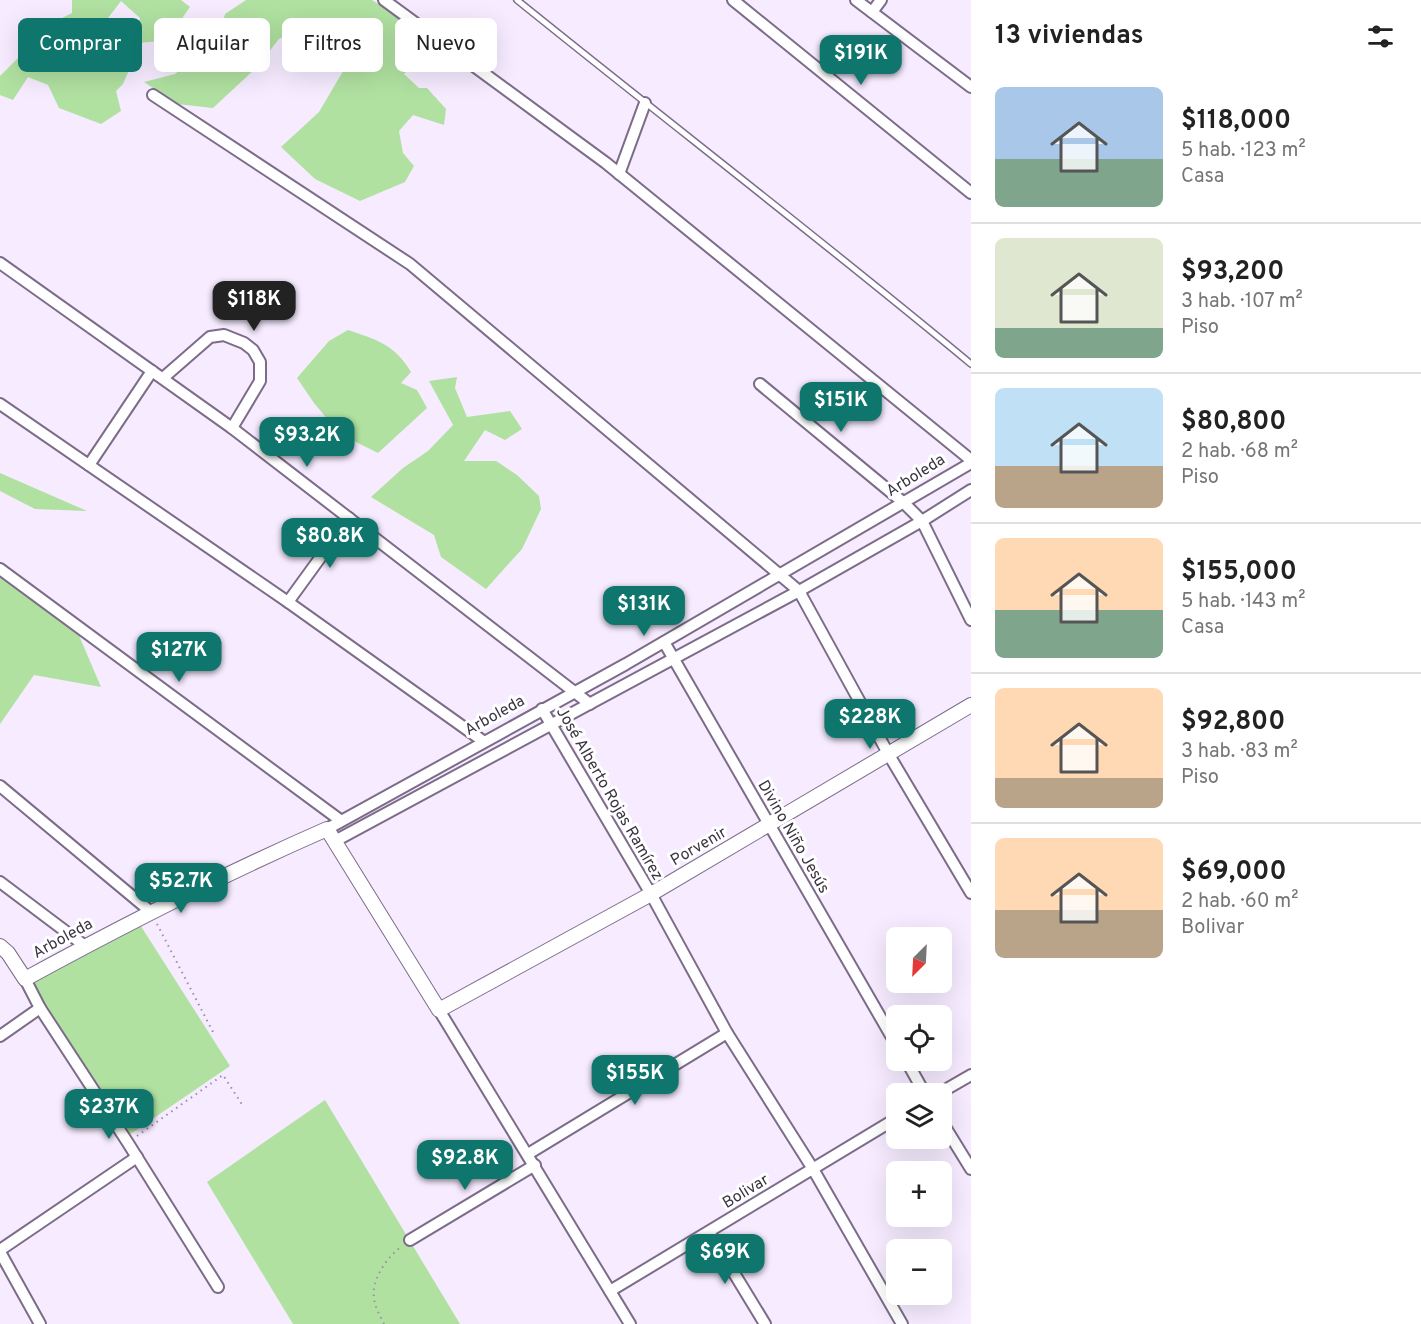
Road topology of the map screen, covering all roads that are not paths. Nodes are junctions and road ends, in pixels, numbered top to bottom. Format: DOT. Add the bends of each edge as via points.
graph roads {
  1 [pos="384,0"];
  2 [pos="517,0"];
  3 [pos="734,0"];
  4 [pos="856,0"];
  5 [pos="881,0"];
  6 [pos="872,12"];
  7 [pos="971,87"];
  8 [pos="153,95"];
  9 [pos="645,103"];
  10 [pos="619,174"];
  11 [pos="971,193"];
  12 [pos="0,263"];
  13 [pos="971,364"];
  14 [pos="152,371"];
  15 [pos="163,378"];
  16 [pos="760,384"];
  17 [pos="0,404"];
  18 [pos="232,429"];
  19 [pos="971,462"];
  20 [pos="89,465"];
  21 [pos="971,490"];
  22 [pos="904,503"];
  23 [pos="349,518"];
  24 [pos="922,521"];
  25 [pos="0,569"];
  26 [pos="781,574"];
  27 [pos="799,591"];
  28 [pos="288,602"];
  29 [pos="971,620"];
  30 [pos="663,642"];
  31 [pos="673,660"];
  32 [pos="574,692"];
  33 [pos="590,704"];
  34 [pos="971,705"];
  35 [pos="542,709"];
  36 [pos="552,725"];
  37 [pos="483,741"];
  38 [pos="889,755"];
  39 [pos="0,786"];
  40 [pos="340,820"];
  41 [pos="768,825"];
  42 [pos="327,829"];
  43 [pos="335,841"];
  44 [pos="0,882"];
  45 [pos="971,892"];
  46 [pos="651,894"];
  47 [pos="150,911"];
  48 [pos="0,946"];
  49 [pos="85,946"];
  50 [pos="25,979"];
  51 [pos="40,1008"];
  52 [pos="439,1010"];
  53 [pos="886,1027"];
  54 [pos="728,1033"];
  55 [pos="0,1036"];
  56 [pos="971,1075"];
  57 [pos="952,1086"];
  58 [pos="886,1125"];
  59 [pos="952,1138"];
  60 [pos="528,1154"];
  61 [pos="137,1157"];
  62 [pos="535,1165"];
  63 [pos="813,1169"];
  64 [pos="971,1169"];
  65 [pos="709,1232"];
  66 [pos="410,1240"];
  67 [pos="0,1251"];
  68 [pos="218,1287"];
  69 [pos="610,1290"];
  70 [pos="40,1324"];
  71 [pos="630,1324"];
  72 [pos="765,1324"];
  73 [pos="902,1324"];
  1 -- 10 [label="street"];
  2 -- 9 [label="lane"];
  3 -- 11 [label="street"];
  4 -- 6 [label="street"];
  5 -- 6 [label="street"];
  6 -- 7 [label="street"];
  8 -- 26 [label="street" via="410,264"];
  9 -- 10 [label="street"];
  9 -- 13 [label="lane" via="846,260"];
  10 -- 19 [label="street"];
  12 -- 14 [label="street"];
  14 -- 15 [label="street"];
  14 -- 20 [label="street"];
  15 -- 18 [label="street"];
  15 -- 18 [label="street" via="210,337 224,335 244,343 260,362 260,381"];
  16 -- 22 [label="street"];
  17 -- 20 [label="street"];
  18 -- 23 [label="street"];
  19 -- 22 [label="street, Arboleda"];
  20 -- 28 [label="street"];
  21 -- 24 [label="street, Arboleda"];
  22 -- 24 [label="street"];
  22 -- 26 [label="street, Arboleda"];
  23 -- 28 [label="street"];
  23 -- 32 [label="street"];
  24 -- 27 [label="street, Arboleda"];
  24 -- 29 [label="street"];
  25 -- 40 [label="street"];
  26 -- 27 [label="street"];
  26 -- 30 [label="street, Arboleda"];
  27 -- 31 [label="street, Arboleda"];
  27 -- 38 [label="street"];
  28 -- 37 [label="street"];
  30 -- 31 [label="street, Divino Niño Jesús"];
  30 -- 32 [label="street, Arboleda"];
  31 -- 33 [label="street, Arboleda"];
  31 -- 41 [label="street, Divino Niño Jesús"];
  32 -- 33 [label="street"];
  32 -- 35 [label="street, Arboleda"];
  33 -- 36 [label="street, Arboleda"];
  34 -- 38 [label="street, Porvenir"];
  35 -- 36 [label="street, José Alberto Rojas Ramírez"];
  35 -- 37 [label="street, Arboleda"];
  36 -- 43 [label="street, Arboleda"];
  36 -- 46 [label="street, José Alberto Rojas Ramírez"];
  37 -- 40 [label="street, Arboleda"];
  38 -- 41 [label="street, Porvenir"];
  38 -- 45 [label="street"];
  39 -- 47 [label="street"];
  40 -- 42 [label="street, Arboleda"];
  41 -- 46 [label="street, Porvenir"];
  41 -- 53 [label="street, Divino Niño Jesús"];
  42 -- 43 [label="street"];
  42 -- 47 [label="street, Arboleda"];
  43 -- 52 [label="street"];
  44 -- 49 [label="street"];
  46 -- 52 [label="street, Porvenir"];
  46 -- 54 [label="street, José Alberto Rojas Ramírez"];
  47 -- 49 [label="street, Arboleda"];
  48 -- 50 [label="street"];
  49 -- 50 [label="street, Arboleda"];
  50 -- 51 [label="street"];
  51 -- 55 [label="street"];
  51 -- 61 [label="street"];
  52 -- 60 [label="street"];
  54 -- 60 [label="street"];
  54 -- 63 [label="street, José Alberto Rojas Ramírez"];
  56 -- 57 [label="street"];
  58 -- 63 [label="street, Bolivar"];
  59 -- 64 [label="street"];
  60 -- 62 [label="street"];
  61 -- 67 [label="street"];
  61 -- 68 [label="street"];
  62 -- 66 [label="street"];
  62 -- 69 [label="street"];
  63 -- 65 [label="street, Bolivar"];
  63 -- 73 [label="street, José Alberto Rojas Ramírez"];
  65 -- 69 [label="street, Bolivar"];
  65 -- 72 [label="street"];
  67 -- 70 [label="street"];
  69 -- 71 [label="street"];
}
